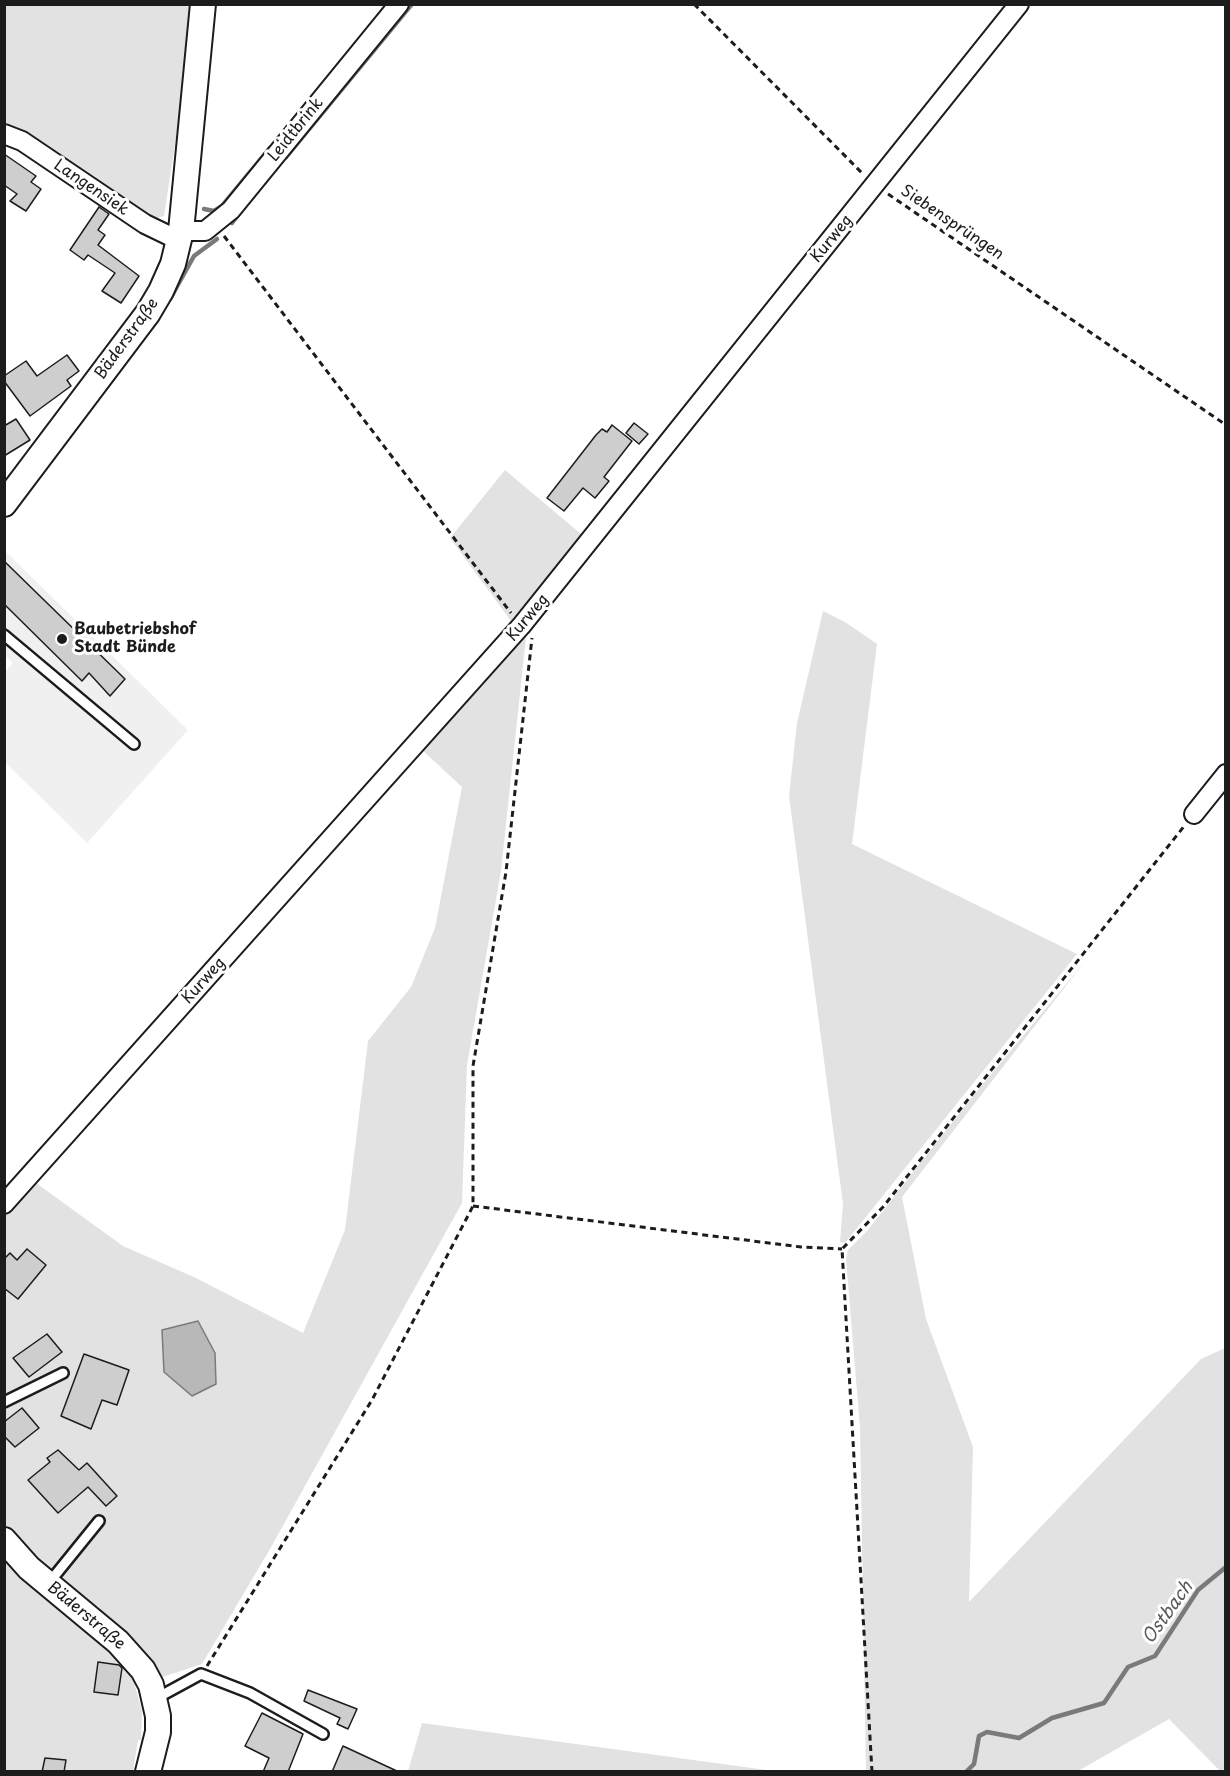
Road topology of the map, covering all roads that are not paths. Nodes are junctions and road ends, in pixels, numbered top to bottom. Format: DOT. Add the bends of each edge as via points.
graph roads {
  1 [pos="203,4"];
  2 [pos="399,4"];
  3 [pos="1019,4"];
  4 [pos="4,134"];
  5 [pos="180,236"];
  6 [pos="4,504"];
  7 [pos="4,635"];
  8 [pos="134,744"];
  9 [pos="1226,774"];
  10 [pos="1194,814"];
  11 [pos="4,1204"];
  12 [pos="63,1373"];
  13 [pos="4,1402"];
  14 [pos="99,1521"];
  15 [pos="4,1540"];
  16 [pos="48,1585"];
  17 [pos="155,1699"];
  18 [pos="323,1734"];
  19 [pos="148,1772"];
  1 -- 5 [label="street, Bäderstraße"];
  2 -- 5 [label="street, Leidtbrink" via="231,210 205,231"];
  3 -- 11 [label="street, Kurweg" via="535,610"];
  4 -- 5 [label="street, Langensiek" via="22,141 145,224"];
  5 -- 6 [label="street, Bäderstraße" via="161,291 148,313"];
  7 -- 8 [label="lane"];
  9 -- 10 [label="street"];
  12 -- 13 [label="lane"];
  14 -- 16 [label="lane"];
  15 -- 16 [label="street, Bäderstraße"];
  16 -- 17 [label="street, Bäderstraße" via="133,1656"];
  17 -- 18 [label="lane" via="201,1674 250,1693"];
  17 -- 19 [label="street, Bäderstraße" via="158,1732"];
}
